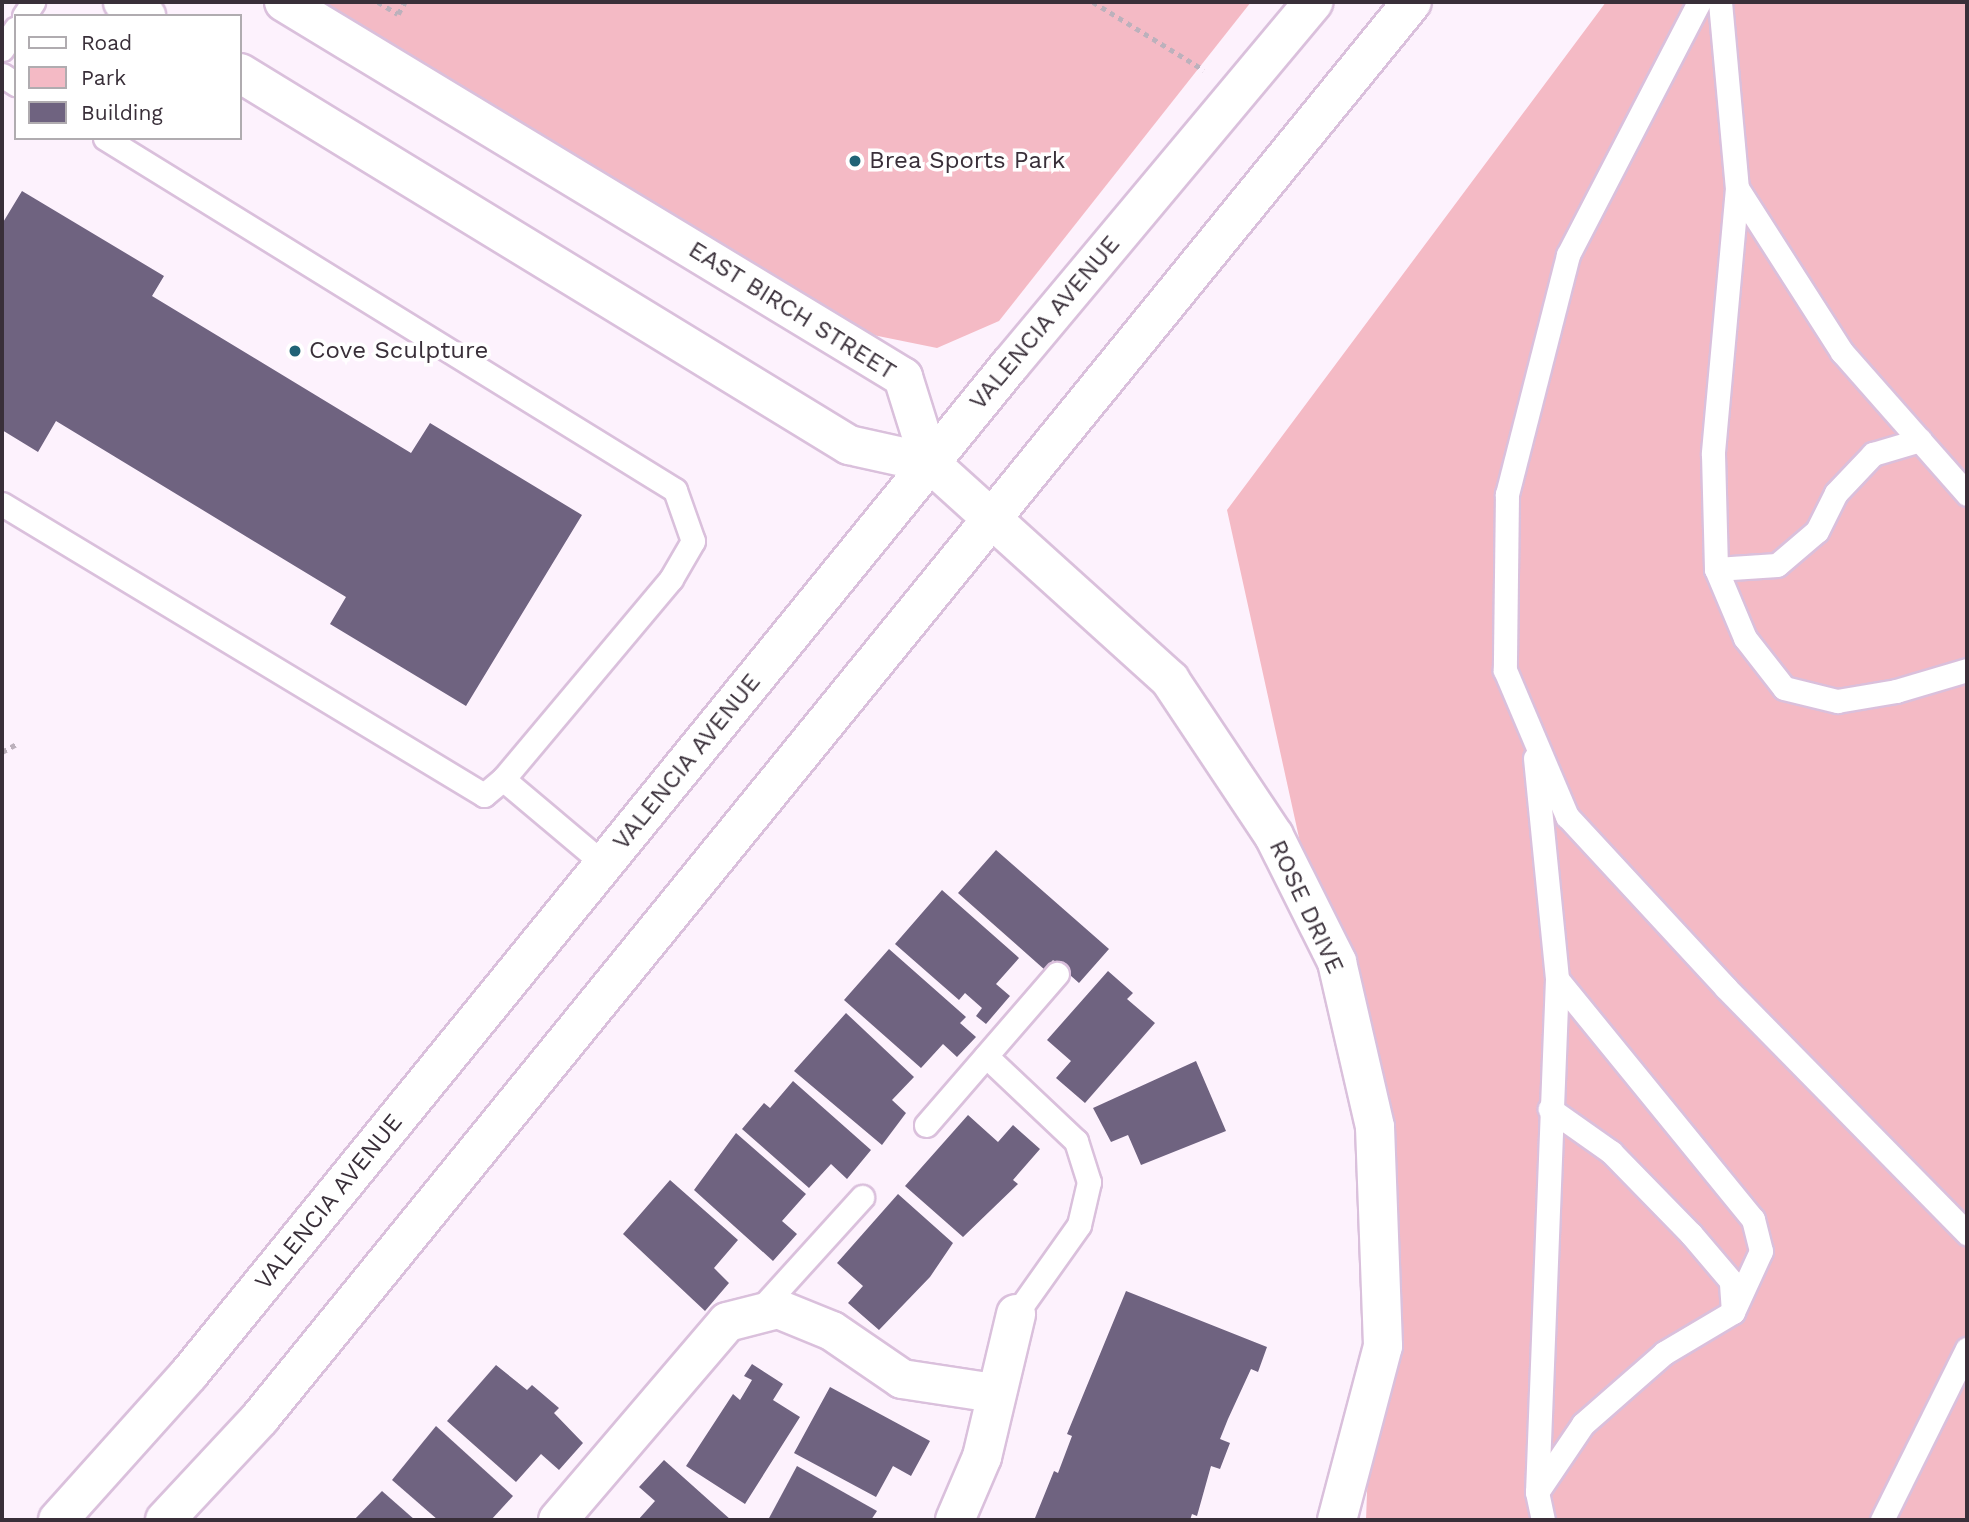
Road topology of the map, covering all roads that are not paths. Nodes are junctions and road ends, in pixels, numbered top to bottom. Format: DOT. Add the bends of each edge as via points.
graph roads {
  1 [pos="123,2"];
  2 [pos="284,2"];
  3 [pos="1314,2"];
  4 [pos="1412,2"];
  5 [pos="1699,2"];
  6 [pos="1720,2"];
  7 [pos="143,14"];
  8 [pos="14,31"];
  9 [pos="2,49"];
  10 [pos="242,73"];
  11 [pos="108,140"];
  12 [pos="1737,188"];
  13 [pos="1920,440"];
  14 [pos="930,463"];
  15 [pos="1967,494"];
  16 [pos="2,503"];
  17 [pos="991,516"];
  18 [pos="1716,569"];
  19 [pos="1967,670"];
  20 [pos="1532,734"];
  21 [pos="503,779"];
  22 [pos="604,864"];
  23 [pos="1057,974"];
  24 [pos="1557,979"];
  25 [pos="986,1056"];
  26 [pos="1550,1109"];
  27 [pos="926,1125"];
  28 [pos="862,1197"];
  29 [pos="1967,1233"];
  30 [pos="1733,1312"];
  31 [pos="1016,1314"];
  32 [pos="754,1315"];
  33 [pos="1967,1349"];
  34 [pos="994,1393"];
  35 [pos="1537,1492"];
  36 [pos="58,1520"];
  37 [pos="165,1520"];
  38 [pos="558,1520"];
  39 [pos="955,1520"];
  40 [pos="1337,1520"];
  41 [pos="1542,1520"];
  42 [pos="1882,1520"];
  1 -- 7 [label="main road"];
  2 -- 14 [label="main road, EAST BIRCH STREET" via="903,377"];
  3 -- 14 [label="main road, VALENCIA AVENUE"];
  4 -- 17 [label="main road" via="1084,409"];
  5 -- 20 [label="lane" via="1568,255 1507,495 1505,670"];
  6 -- 12 [label="lane"];
  8 -- 9 [label="lane"];
  10 -- 14 [label="main road" via="849,445"];
  11 -- 21 [label="lane" via="675,490 693,541 671,579"];
  12 -- 13 [label="lane" via="1842,352"];
  12 -- 18 [label="lane" via="1713,454"];
  13 -- 15 [label="lane"];
  13 -- 18 [label="lane" via="1873,454 1836,494 1817,531 1777,565"];
  14 -- 17 [label="main road, ROSE DRIVE"];
  14 -- 22 [label="main road, VALENCIA AVENUE"];
  16 -- 21 [label="lane" via="484,795"];
  17 -- 37 [label="main road" via="260,1418"];
  17 -- 40 [label="main road, ROSE DRIVE" via="1170,680 1274,836 1336,962 1375,1127 1383,1346"];
  18 -- 19 [label="lane" via="1745,638 1784,688 1838,701 1896,691"];
  20 -- 24 [label="lane"];
  20 -- 29 [label="lane" via="1567,816 1726,988"];
  21 -- 22 [label="lane"];
  22 -- 36 [label="main road, VALENCIA AVENUE" via="189,1374"];
  23 -- 25 [label="lane"];
  24 -- 26 [label="lane"];
  24 -- 30 [label="lane" via="1753,1219 1761,1251"];
  25 -- 27 [label="lane"];
  25 -- 31 [label="lane" via="1076,1141 1089,1182 1079,1226"];
  26 -- 30 [label="lane" via="1611,1152 1691,1234 1731,1280"];
  26 -- 35 [label="lane"];
  28 -- 32 [label="lane"];
  30 -- 35 [label="lane" via="1664,1353 1583,1424"];
  31 -- 34 [label="main road"];
  32 -- 34 [label="main road" via="778,1308 832,1331 902,1379"];
  32 -- 38 [label="main road" via="727,1322"];
  33 -- 42 [label="lane"];
  34 -- 39 [label="main road" via="982,1457"];
  35 -- 41 [label="lane"];
}
